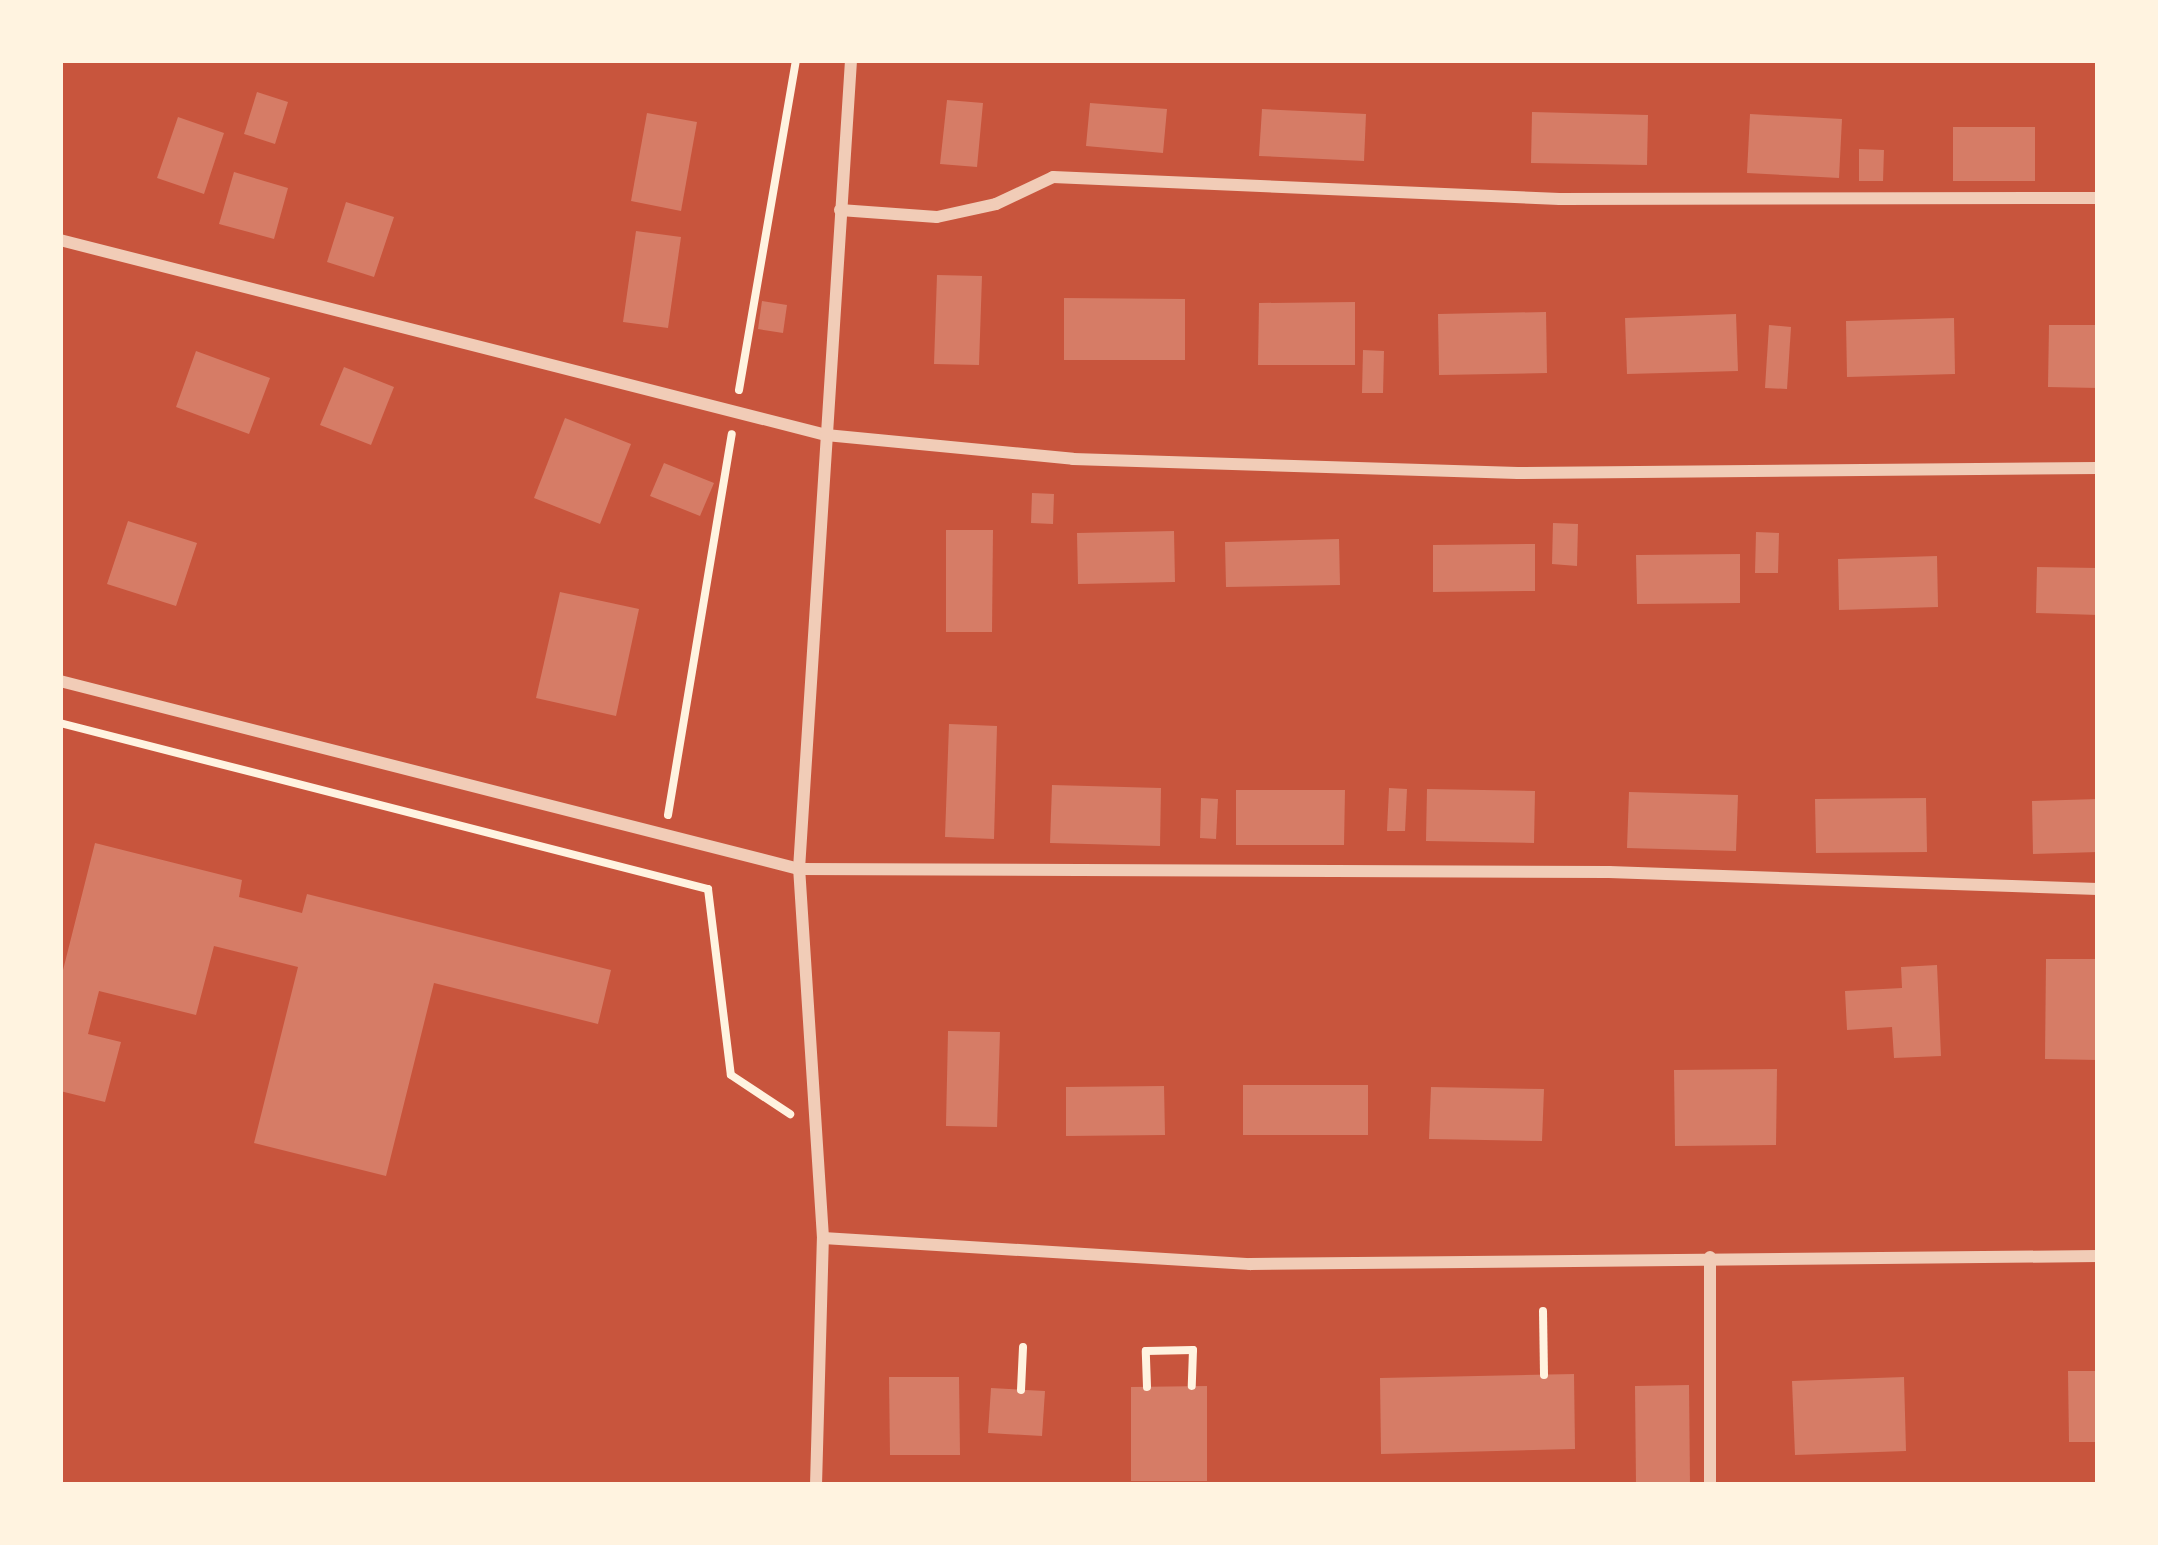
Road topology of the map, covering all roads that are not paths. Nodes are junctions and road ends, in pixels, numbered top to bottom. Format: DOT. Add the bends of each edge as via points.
graph roads {
  1 [pos="851,60"];
  2 [pos="2098,198"];
  3 [pos="839,210"];
  4 [pos="60,240"];
  5 [pos="826,435"];
  6 [pos="2098,468"];
  7 [pos="60,681"];
  8 [pos="800,869"];
  9 [pos="2098,889"];
  10 [pos="824,1238"];
  11 [pos="2098,1256"];
  12 [pos="1710,1257"];
  13 [pos="816,1485"];
  14 [pos="1711,1485"];
  1 -- 3 [label="street"];
  2 -- 3 [label="street" via="1560,199 1052,178 996,204 937,217"];
  3 -- 5 [label="street"];
  4 -- 5 [label="street"];
  5 -- 6 [label="street" via="1073,459 1495,472"];
  5 -- 8 [label="street"];
  7 -- 8 [label="street"];
  8 -- 9 [label="street" via="1610,872"];
  8 -- 10 [label="street"];
  10 -- 12 [label="street" via="1250,1264"];
  10 -- 13 [label="street"];
  11 -- 12 [label="street"];
  12 -- 14 [label="street"];
}
